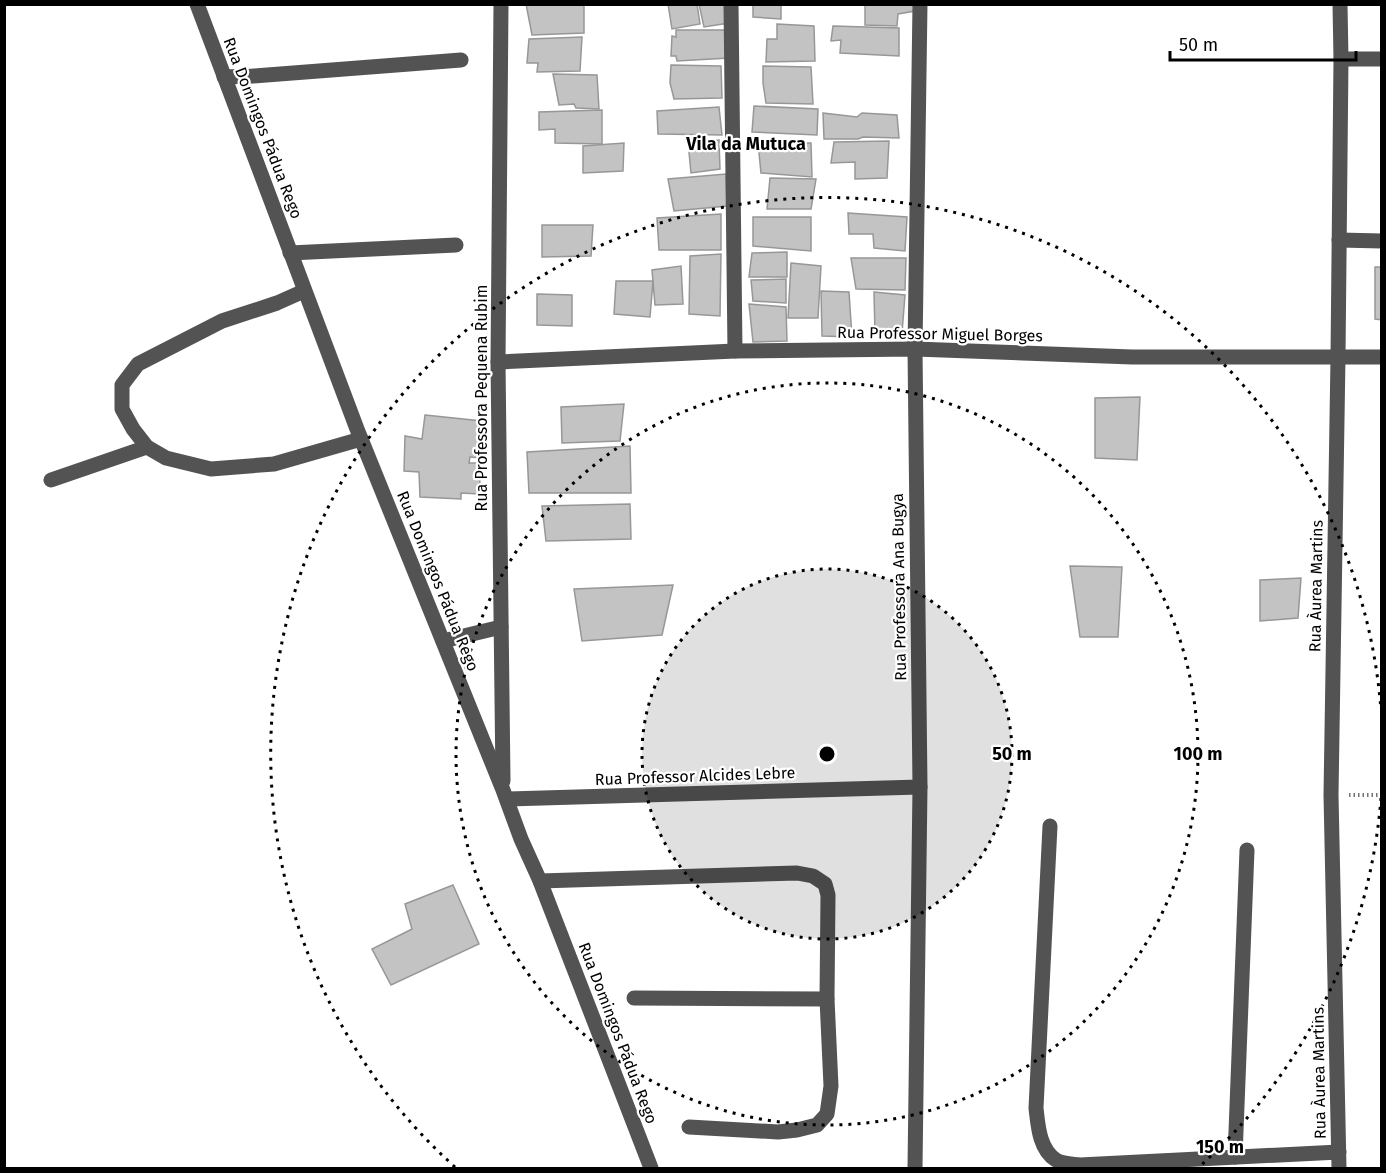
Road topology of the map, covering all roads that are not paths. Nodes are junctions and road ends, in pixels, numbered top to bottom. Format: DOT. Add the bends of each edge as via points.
graph roads {
  1 [pos="197,4"];
  2 [pos="501,4"];
  3 [pos="732,4"];
  4 [pos="920,4"];
  5 [pos="1340,4"];
  6 [pos="1341,59"];
  7 [pos="1382,59"];
  8 [pos="460,60"];
  9 [pos="224,77"];
  10 [pos="1339,240"];
  11 [pos="1382,241"];
  12 [pos="456,245"];
  13 [pos="290,253"];
  14 [pos="304,291"];
  15 [pos="915,349"];
  16 [pos="735,351"];
  17 [pos="1338,357"];
  18 [pos="1382,357"];
  19 [pos="498,362"];
  20 [pos="361,439"];
  21 [pos="147,447"];
  22 [pos="51,480"];
  23 [pos="501,627"];
  24 [pos="443,641"];
  25 [pos="920,787"];
  26 [pos="505,795"];
  27 [pos="1050,826"];
  28 [pos="1247,850"];
  29 [pos="540,881"];
  30 [pos="634,999"];
  31 [pos="827,999"];
  32 [pos="689,1126"];
  33 [pos="1339,1152"];
  34 [pos="1235,1157"];
  35 [pos="651,1168"];
  36 [pos="915,1168"];
  37 [pos="1339,1168"];
  1 -- 9 [label="street, Rua Domingos Pádua Rego"];
  2 -- 19 [label="street, Rua Professora Pequena Rubim"];
  3 -- 16 [label="street"];
  4 -- 15 [label="street, Rua Professora Ana Bugya"];
  5 -- 6 [label="street, Rua Àurea Martins"];
  6 -- 7 [label="street"];
  6 -- 10 [label="street, Rua Àurea Martins"];
  8 -- 9 [label="street"];
  9 -- 13 [label="street, Rua Domingos Pádua Rego"];
  10 -- 11 [label="street"];
  10 -- 17 [label="street, Rua Àurea Martins"];
  12 -- 13 [label="street"];
  13 -- 14 [label="street, Rua Domingos Pádua Rego"];
  14 -- 20 [label="street, Rua Domingos Pádua Rego"];
  14 -- 21 [label="street" via="222,321 138,364 122,386 122,410"];
  15 -- 16 [label="street, Rua Professor Miguel Borges"];
  15 -- 17 [label="street, Rua Professor Miguel Borges" via="1132,357"];
  15 -- 25 [label="street, Rua Professora Ana Bugya"];
  16 -- 19 [label="street, Rua Professor Miguel Borges"];
  17 -- 18 [label="street, Rua Professor Miguel Borges"];
  17 -- 33 [label="street, Rua Àurea Martins" via="1330,795"];
  19 -- 23 [label="street, Rua Professora Pequena Rubim"];
  20 -- 21 [label="street" via="274,464 211,469 166,458"];
  20 -- 24 [label="street, Rua Domingos Pádua Rego"];
  21 -- 22 [label="street"];
  23 -- 24 [label="street"];
  23 -- 26 [label="street, Rua Professora Pequena Rubim"];
  24 -- 26 [label="street, Rua Domingos Pádua Rego"];
  25 -- 26 [label="street, Rua Professor Alcides Lebre"];
  25 -- 36 [label="street, Rua Professora Ana Bugya"];
  26 -- 29 [label="street, Rua Domingos Pádua Rego"];
  27 -- 34 [label="street" via="1036,1107 1046,1150 1057,1161 1080,1166"];
  28 -- 34 [label="street"];
  29 -- 31 [label="street" via="797,873 813,876 825,884 828,895"];
  29 -- 35 [label="street, Rua Domingos Pádua Rego"];
  30 -- 31 [label="street"];
  31 -- 32 [label="street" via="831,1086 826,1114 817,1125 778,1132"];
  33 -- 34 [label="street"];
  33 -- 37 [label="street, Rua Àurea Martins"];
}
